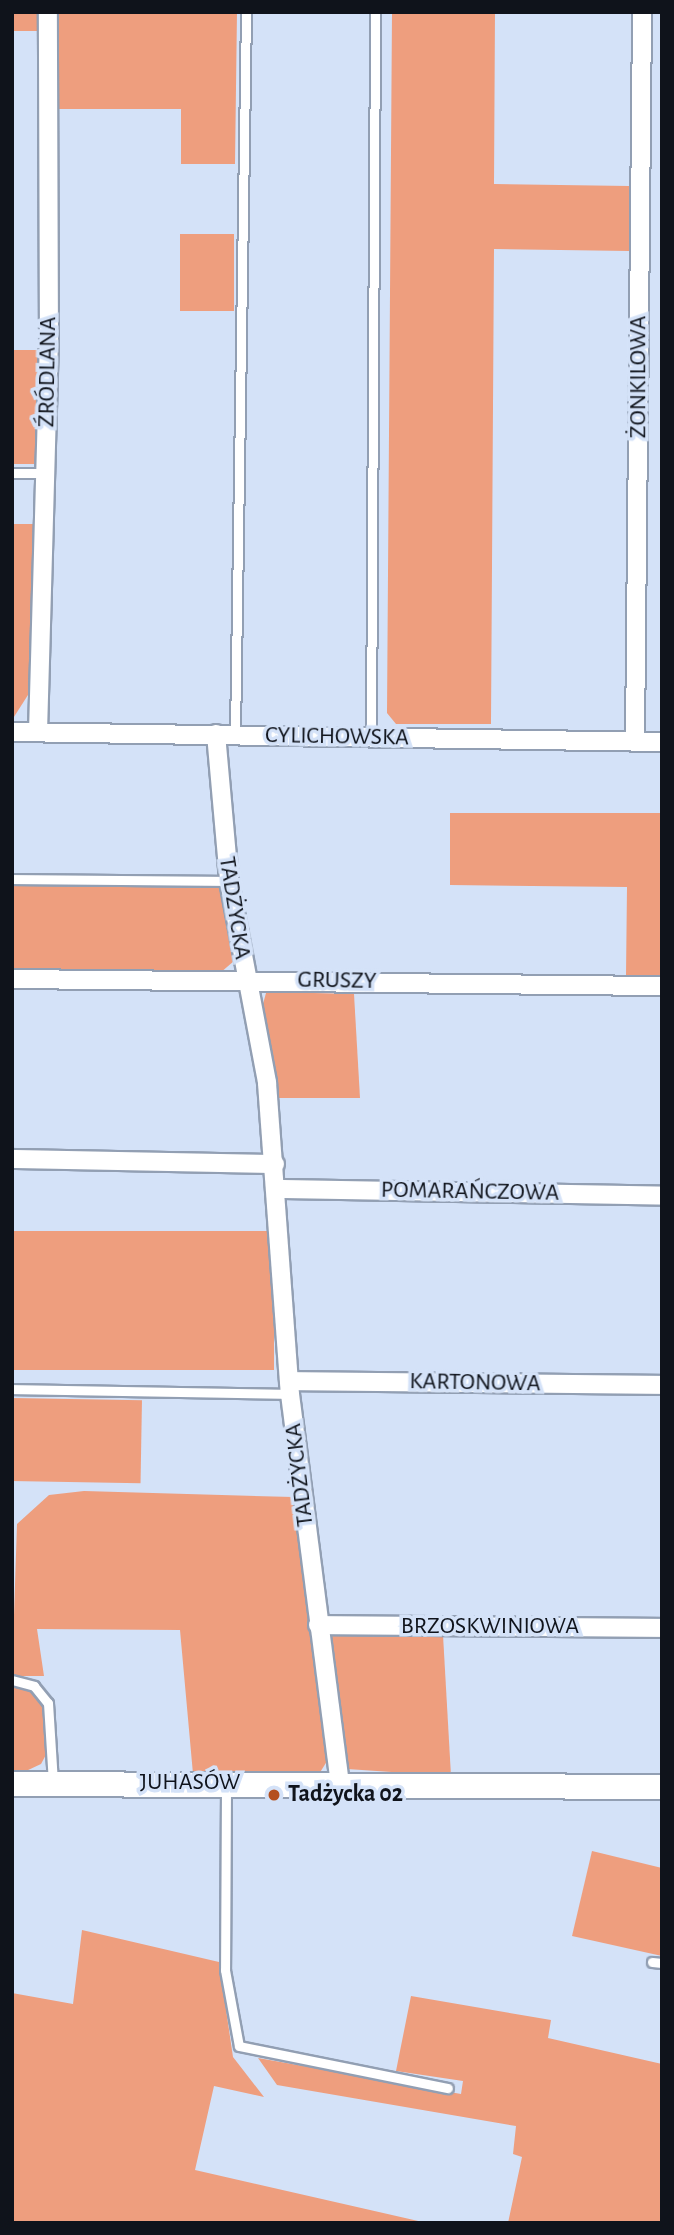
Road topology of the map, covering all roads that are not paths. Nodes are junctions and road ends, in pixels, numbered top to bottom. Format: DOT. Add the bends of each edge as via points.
graph roads {
  1 [pos="48,12"];
  2 [pos="246,12"];
  3 [pos="375,12"];
  4 [pos="642,12"];
  5 [pos="12,473"];
  6 [pos="45,473"];
  7 [pos="12,732"];
  8 [pos="38,732"];
  9 [pos="216,734"];
  10 [pos="235,735"];
  11 [pos="371,738"];
  12 [pos="635,742"];
  13 [pos="662,742"];
  14 [pos="12,879"];
  15 [pos="229,881"];
  16 [pos="12,979"];
  17 [pos="246,979"];
  18 [pos="662,986"];
  19 [pos="12,1158"];
  20 [pos="275,1164"];
  21 [pos="278,1189"];
  22 [pos="662,1196"];
  23 [pos="662,1385"];
  24 [pos="289,1388"];
  25 [pos="12,1389"];
  26 [pos="318,1625"];
  27 [pos="662,1628"];
  28 [pos="12,1680"];
  29 [pos="226,1783"];
  30 [pos="12,1784"];
  31 [pos="53,1784"];
  32 [pos="340,1785"];
  33 [pos="662,1787"];
  34 [pos="448,2088"];
  1 -- 6 [label="street, ŹRÓDLANA"];
  2 -- 10 [label="lane"];
  3 -- 11 [label="lane"];
  4 -- 12 [label="street, ŻONKILOWA"];
  5 -- 6 [label="lane"];
  6 -- 8 [label="street, ŹRÓDLANA"];
  7 -- 8 [label="street, CYLICHOWSKA"];
  8 -- 9 [label="street, CYLICHOWSKA"];
  9 -- 10 [label="street, CYLICHOWSKA"];
  9 -- 15 [label="street, TADŻYCKA"];
  10 -- 11 [label="street, CYLICHOWSKA"];
  11 -- 12 [label="street, CYLICHOWSKA"];
  12 -- 13 [label="street, CYLICHOWSKA"];
  14 -- 15 [label="lane"];
  15 -- 17 [label="street, TADŻYCKA"];
  16 -- 17 [label="street, GRUSZY"];
  17 -- 18 [label="street, GRUSZY"];
  17 -- 20 [label="street, TADŻYCKA"];
  19 -- 20 [label="street"];
  20 -- 21 [label="street, TADŻYCKA"];
  21 -- 22 [label="street, POMARAŃCZOWA"];
  21 -- 24 [label="street, TADŻYCKA"];
  23 -- 24 [label="street, KARTONOWA"];
  24 -- 25 [label="lane, KARTONOWA"];
  24 -- 26 [label="street, TADŻYCKA"];
  26 -- 27 [label="street, BRZOSKWINIOWA"];
  26 -- 32 [label="street, TADŻYCKA"];
  28 -- 31 [label="lane" via="34,1686 48,1703"];
  29 -- 31 [label="street, JUHASÓW"];
  29 -- 32 [label="street, JUHASÓW"];
  29 -- 34 [label="lane" via="225,1970 239,2046"];
  30 -- 31 [label="street, JUHASÓW"];
  32 -- 33 [label="street, JUHASÓW"];
}
